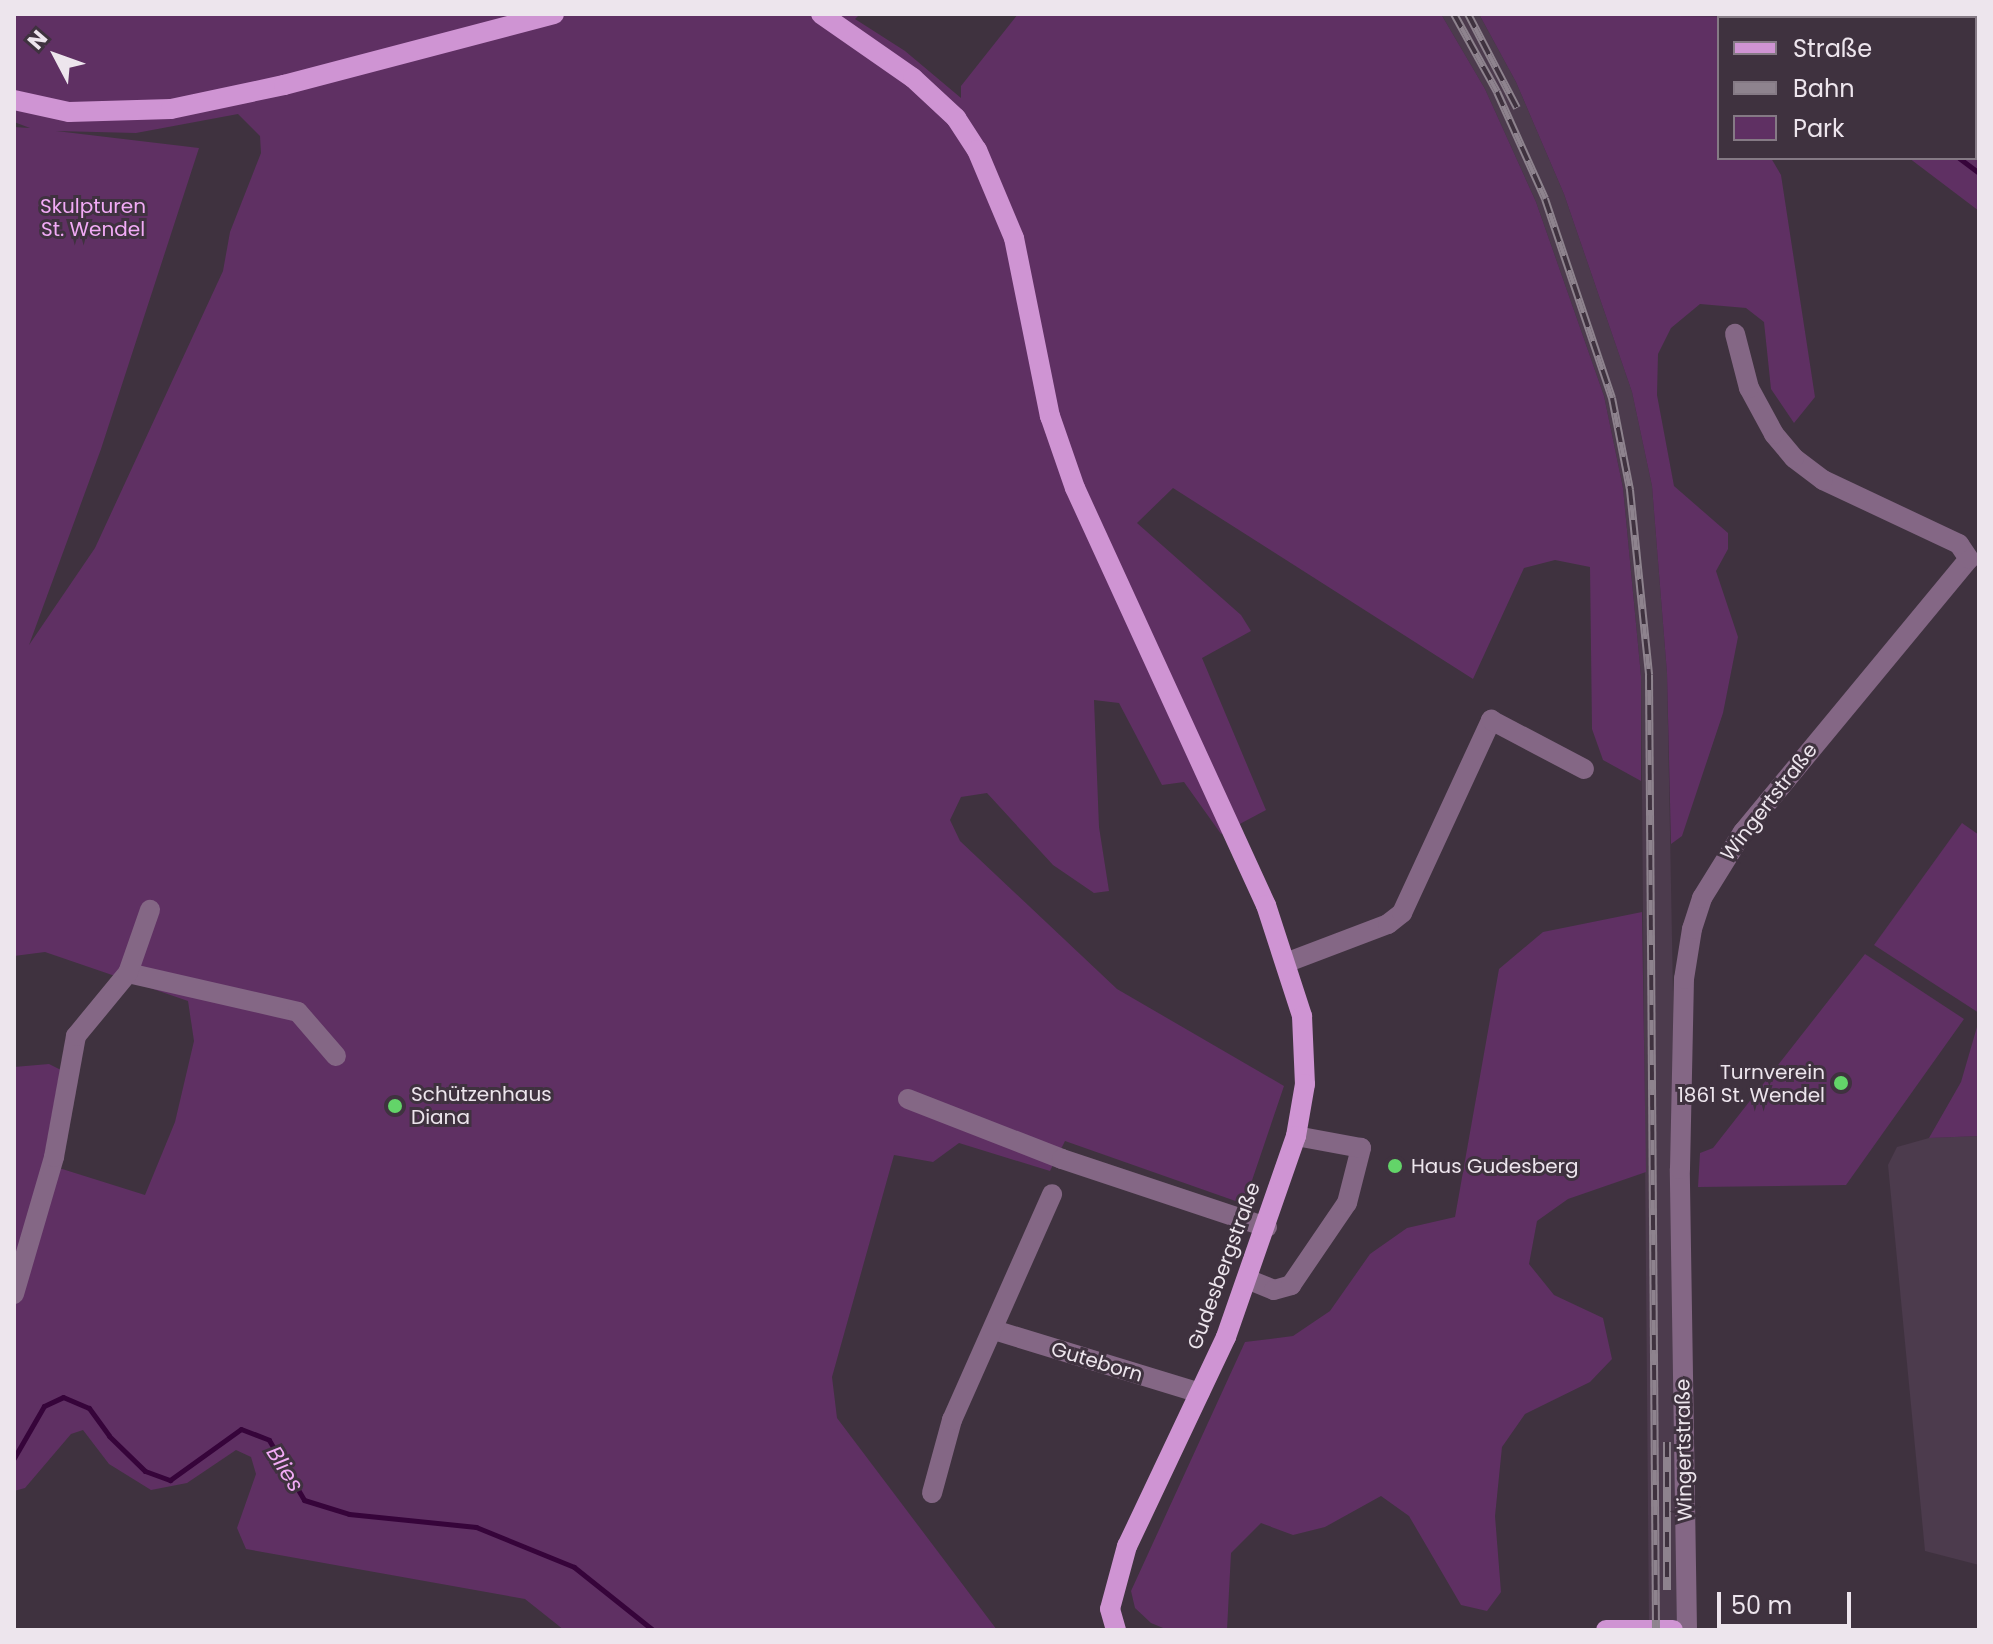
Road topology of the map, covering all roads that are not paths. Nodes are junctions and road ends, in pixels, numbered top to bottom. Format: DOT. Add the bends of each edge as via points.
graph roads {
  1 [pos="554,14"];
  2 [pos="821,14"];
  3 [pos="14,100"];
  4 [pos="1735,334"];
  5 [pos="1584,769"];
  6 [pos="150,910"];
  7 [pos="1288,962"];
  8 [pos="128,973"];
  9 [pos="336,1056"];
  10 [pos="908,1099"];
  11 [pos="1296,1136"];
  12 [pos="1052,1194"];
  13 [pos="1267,1227"];
  14 [pos="1247,1279"];
  15 [pos="14,1294"];
  16 [pos="994,1330"];
  17 [pos="1200,1393"];
  18 [pos="932,1493"];
  19 [pos="1116,1630"];
  20 [pos="1606,1630"];
  21 [pos="1673,1630"];
  22 [pos="1687,1630"];
  1 -- 3 [label="main road" via="171,109 69,112"];
  2 -- 7 [label="main road, Gudesbergstraße" via="913,78 956,118 977,150 1014,238 1050,416 1075,488"];
  4 -- 22 [label="street, Wingertstraße" via="1749,388 1794,458 1823,480 1959,544 1969,559 1743,832 1702,898 1692,929 1684,979 1680,1169"];
  5 -- 7 [label="street" via="1491,720 1402,913 1388,924"];
  6 -- 8 [label="street"];
  7 -- 11 [label="main road, Gudesbergstraße" via="1305,1052"];
  8 -- 9 [label="street" via="298,1012"];
  8 -- 15 [label="street" via="76,1036 54,1157"];
  10 -- 13 [label="street" via="1062,1159"];
  11 -- 13 [label="main road, Gudesbergstraße"];
  11 -- 14 [label="street" via="1361,1148 1347,1203 1284,1290"];
  12 -- 16 [label="street"];
  13 -- 14 [label="main road, Gudesbergstraße"];
  14 -- 17 [label="main road, Gudesbergstraße"];
  16 -- 17 [label="street, Guteborn"];
  16 -- 18 [label="street" via="952,1420"];
  17 -- 19 [label="main road, Gudesbergstraße" via="1115,1581 1110,1609"];
  20 -- 21 [label="main road"];
}
